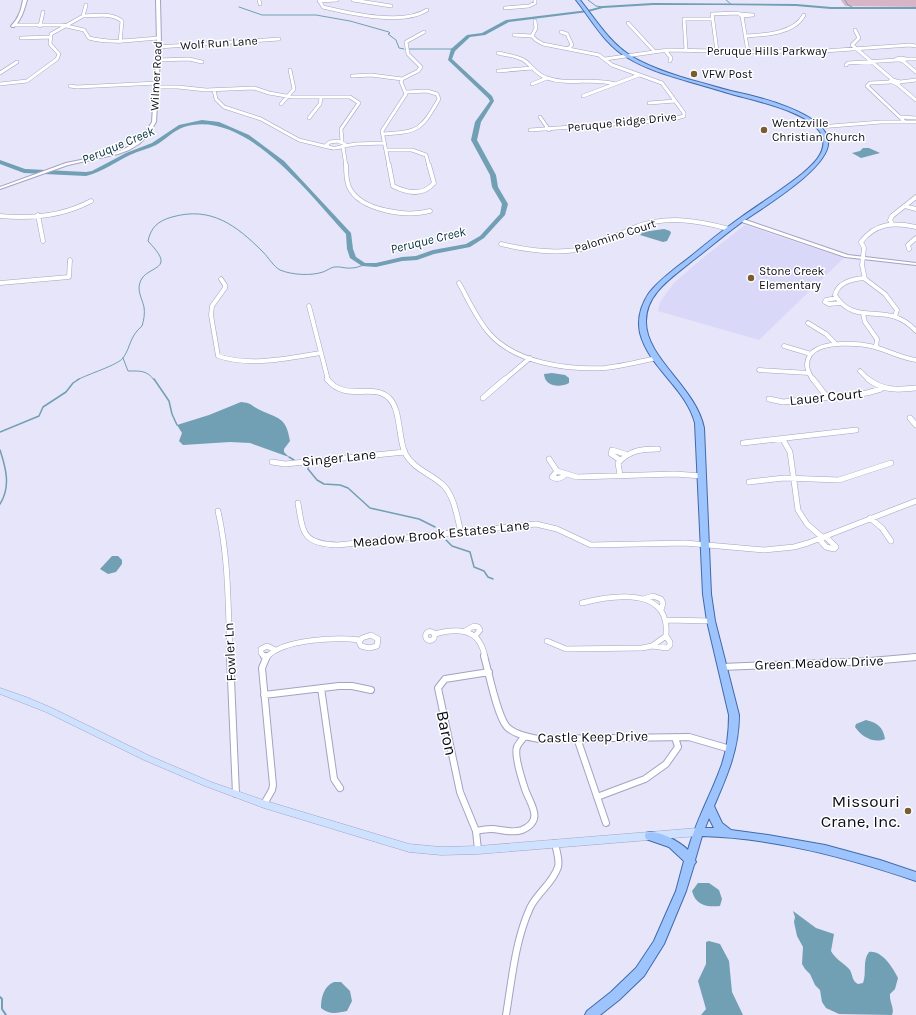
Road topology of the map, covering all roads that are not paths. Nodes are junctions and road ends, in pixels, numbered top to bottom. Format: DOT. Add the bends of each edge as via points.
graph roads {
  1 [pos="25,0"];
  2 [pos="158,0"];
  3 [pos="259,0"];
  4 [pos="319,0"];
  5 [pos="336,0"];
  6 [pos="353,0"];
  7 [pos="535,0"];
  8 [pos="578,0"];
  9 [pos="260,4"];
  10 [pos="86,5"];
  11 [pos="390,6"];
  12 [pos="505,8"];
  13 [pos="427,10"];
  14 [pos="42,12"];
  15 [pos="83,16"];
  16 [pos="804,16"];
  17 [pos="713,19"];
  18 [pos="535,22"];
  19 [pos="628,23"];
  20 [pos="14,25"];
  21 [pos="40,26"];
  22 [pos="65,26"];
  23 [pos="855,30"];
  24 [pos="424,32"];
  25 [pos="561,32"];
  26 [pos="50,36"];
  27 [pos="514,36"];
  28 [pos="532,36"];
  29 [pos="745,36"];
  30 [pos="21,38"];
  31 [pos="158,38"];
  32 [pos="279,40"];
  33 [pos="120,42"];
  34 [pos="913,46"];
  35 [pos="158,47"];
  36 [pos="568,49"];
  37 [pos="857,49"];
  38 [pos="665,50"];
  39 [pos="686,50"];
  40 [pos="702,50"];
  41 [pos="654,51"];
  42 [pos="717,51"];
  43 [pos="748,52"];
  44 [pos="498,53"];
  45 [pos="626,56"];
  46 [pos="703,56"];
  47 [pos="605,59"];
  48 [pos="916,59"];
  49 [pos="157,60"];
  50 [pos="904,60"];
  51 [pos="670,61"];
  52 [pos="17,62"];
  53 [pos="202,62"];
  54 [pos="872,62"];
  55 [pos="846,65"];
  56 [pos="532,68"];
  57 [pos="290,70"];
  58 [pos="498,71"];
  59 [pos="916,72"];
  60 [pos="0,73"];
  61 [pos="639,75"];
  62 [pos="352,76"];
  63 [pos="547,78"];
  64 [pos="402,79"];
  65 [pos="916,80"];
  66 [pos="892,81"];
  67 [pos="898,82"];
  68 [pos="0,84"];
  69 [pos="532,84"];
  70 [pos="615,84"];
  71 [pos="157,85"];
  72 [pos="70,86"];
  73 [pos="214,90"];
  74 [pos="406,92"];
  75 [pos="288,96"];
  76 [pos="583,96"];
  77 [pos="321,98"];
  78 [pos="916,100"];
  79 [pos="675,101"];
  80 [pos="649,103"];
  81 [pos="281,104"];
  82 [pos="540,116"];
  83 [pos="901,117"];
  84 [pos="309,118"];
  85 [pos="916,118"];
  86 [pos="633,123"];
  87 [pos="906,123"];
  88 [pos="916,123"];
  89 [pos="820,128"];
  90 [pos="637,129"];
  91 [pos="530,130"];
  92 [pos="549,130"];
  93 [pos="383,134"];
  94 [pos="342,136"];
  95 [pos="335,141"];
  96 [pos="328,142"];
  97 [pos="384,142"];
  98 [pos="312,144"];
  99 [pos="343,144"];
  100 [pos="328,147"];
  101 [pos="335,148"];
  102 [pos="386,150"];
  103 [pos="345,153"];
  104 [pos="0,188"];
  105 [pos="916,197"];
  106 [pos="91,201"];
  107 [pos="905,206"];
  108 [pos="916,209"];
  109 [pos="430,211"];
  110 [pos="0,216"];
  111 [pos="38,216"];
  112 [pos="742,219"];
  113 [pos="892,224"];
  114 [pos="916,227"];
  115 [pos="728,229"];
  116 [pos="916,238"];
  117 [pos="43,241"];
  118 [pos="501,244"];
  119 [pos="909,249"];
  120 [pos="862,258"];
  121 [pos="70,260"];
  122 [pos="916,263"];
  123 [pos="864,278"];
  124 [pos="221,279"];
  125 [pos="0,283"];
  126 [pos="459,284"];
  127 [pos="837,298"];
  128 [pos="840,303"];
  129 [pos="309,306"];
  130 [pos="863,314"];
  131 [pos="895,316"];
  132 [pos="808,323"];
  133 [pos="916,331"];
  134 [pos="836,344"];
  135 [pos="784,346"];
  136 [pos="876,347"];
  137 [pos="320,353"];
  138 [pos="811,354"];
  139 [pos="530,358"];
  140 [pos="656,358"];
  141 [pos="916,360"];
  142 [pos="759,370"];
  143 [pos="860,371"];
  144 [pos="809,373"];
  145 [pos="916,388"];
  146 [pos="882,389"];
  147 [pos="827,397"];
  148 [pos="483,398"];
  149 [pos="769,399"];
  150 [pos="910,418"];
  151 [pos="916,426"];
  152 [pos="856,430"];
  153 [pos="782,438"];
  154 [pos="743,443"];
  155 [pos="658,449"];
  156 [pos="405,452"];
  157 [pos="625,454"];
  158 [pos="549,459"];
  159 [pos="620,460"];
  160 [pos="272,462"];
  161 [pos="891,463"];
  162 [pos="557,471"];
  163 [pos="566,474"];
  164 [pos="620,476"];
  165 [pos="702,476"];
  166 [pos="793,478"];
  167 [pos="749,482"];
  168 [pos="916,501"];
  169 [pos="298,503"];
  170 [pos="218,511"];
  171 [pos="870,518"];
  172 [pos="461,532"];
  173 [pos="823,538"];
  174 [pos="891,541"];
  175 [pos="705,545"];
  176 [pos="582,603"];
  177 [pos="666,620"];
  178 [pos="711,621"];
  179 [pos="465,631"];
  180 [pos="435,634"];
  181 [pos="475,636"];
  182 [pos="666,636"];
  183 [pos="360,640"];
  184 [pos="547,641"];
  185 [pos="652,646"];
  186 [pos="276,650"];
  187 [pos="916,657"];
  188 [pos="266,658"];
  189 [pos="722,667"];
  190 [pos="489,672"];
  191 [pos="321,688"];
  192 [pos="371,690"];
  193 [pos="0,691"];
  194 [pos="264,694"];
  195 [pos="524,737"];
  196 [pos="675,737"];
  197 [pos="577,738"];
  198 [pos="730,749"];
  199 [pos="340,788"];
  200 [pos="236,794"];
  201 [pos="598,797"];
  202 [pos="264,804"];
  203 [pos="709,807"];
  204 [pos="606,823"];
  205 [pos="476,831"];
  206 [pos="698,832"];
  207 [pos="732,834"];
  208 [pos="650,836"];
  209 [pos="555,843"];
  210 [pos="478,850"];
  211 [pos="690,862"];
  212 [pos="916,877"];
  213 [pos="506,1015"];
  214 [pos="591,1015"];
  1 -- 20 [label="street" via="23,13"];
  2 -- 31 [label="street, Wilmer Road"];
  3 -- 9 [label="street"];
  4 -- 5 [label="street"];
  4 -- 13 [label="street" via="323,7 378,18 400,18"];
  6 -- 11 [label="street"];
  7 -- 12 [label="street" via="535,3 529,6"];
  8 -- 45 [label="main road" via="610,41"];
  10 -- 15 [label="street"];
  14 -- 21 [label="street"];
  15 -- 22 [label="street"];
  15 -- 33 [label="street" via="119,18 122,21"];
  16 -- 29 [label="street" via="800,22 771,35"];
  17 -- 29 [label="street" via="714,13 741,15"];
  17 -- 39 [label="street" via="684,19"];
  17 -- 42 [label="street"];
  18 -- 28 [label="street" via="536,28"];
  19 -- 41 [label="street"];
  20 -- 21 [label="street"];
  21 -- 22 [label="street"];
  22 -- 26 [label="street"];
  22 -- 33 [label="street" via="81,28 87,36 95,40"];
  23 -- 37 [label="street" via="859,38 852,45"];
  24 -- 64 [label="street" via="408,40 406,44 408,54 420,69"];
  25 -- 36 [label="street" via="567,34 572,44"];
  26 -- 30 [label="street"];
  26 -- 68 [label="street" via="50,45 59,54 57,59 27,81"];
  27 -- 28 [label="street"];
  28 -- 36 [label="street, Peruque Ridge Drive" via="533,40 540,44"];
  29 -- 43 [label="street"];
  31 -- 33 [label="street"];
  31 -- 35 [label="street, Wilmer Road"];
  32 -- 35 [label="street, Wolf Run Lane"];
  34 -- 37 [label="street, Peruque Hills Parkway"];
  35 -- 49 [label="street, Wilmer Road"];
  36 -- 47 [label="street, Peruque Ridge Drive" via="599,55"];
  37 -- 43 [label="street, Peruque Hills Parkway"];
  37 -- 54 [label="street"];
  38 -- 39 [label="street, Peruque Hills Parkway"];
  38 -- 41 [label="street, Peruque Hills Parkway"];
  38 -- 51 [label="street" via="671,58"];
  39 -- 40 [label="street, Peruque Hills Parkway"];
  40 -- 42 [label="street, Peruque Hills Parkway"];
  40 -- 46 [label="street"];
  41 -- 45 [label="street, Peruque Hills Parkway"];
  42 -- 43 [label="street, Peruque Hills Parkway"];
  44 -- 56 [label="street" via="524,60"];
  45 -- 47 [label="street, Peruque Hills Parkway"];
  45 -- 89 [label="main road" via="663,71 802,116"];
  47 -- 61 [label="street, Peruque Ridge Drive" via="612,65"];
  48 -- 50 [label="street"];
  49 -- 53 [label="street" via="189,59"];
  49 -- 71 [label="street, Wilmer Road"];
  50 -- 54 [label="street" via="898,58"];
  50 -- 59 [label="street"];
  52 -- 60 [label="street"];
  54 -- 55 [label="street"];
  54 -- 66 [label="street"];
  56 -- 58 [label="street"];
  56 -- 63 [label="street"];
  57 -- 75 [label="street" via="294,89"];
  61 -- 70 [label="street"];
  61 -- 79 [label="street, Peruque Ridge Drive" via="662,84"];
  62 -- 64 [label="street" via="371,75"];
  63 -- 69 [label="street"];
  63 -- 70 [label="street" via="605,81"];
  64 -- 74 [label="street"];
  65 -- 67 [label="street"];
  66 -- 67 [label="street"];
  66 -- 83 [label="street" via="867,86"];
  67 -- 78 [label="street"];
  70 -- 76 [label="street"];
  71 -- 72 [label="street"];
  71 -- 73 [label="street"];
  71 -- 104 [label="street, Wilmer Road" via="154,124 134,145 120,154 47,170"];
  73 -- 75 [label="street" via="254,88"];
  73 -- 98 [label="street" via="216,99 224,107 254,117"];
  74 -- 93 [label="street" via="383,128"];
  74 -- 93 [label="street" via="431,92 437,94 439,99 422,128 412,132"];
  75 -- 77 [label="street"];
  75 -- 81 [label="street"];
  77 -- 84 [label="street" via="320,104"];
  77 -- 94 [label="street" via="350,97 358,100 359,103 341,129"];
  79 -- 80 [label="street"];
  79 -- 86 [label="street, Peruque Ridge Drive" via="684,116 670,120"];
  82 -- 92 [label="street"];
  83 -- 85 [label="street"];
  83 -- 87 [label="street"];
  86 -- 90 [label="street"];
  86 -- 92 [label="street, Peruque Ridge Drive"];
  87 -- 88 [label="street"];
  87 -- 89 [label="street"];
  89 -- 112 [label="main road" via="826,141 822,156 784,191"];
  91 -- 92 [label="street, Peruque Ridge Drive"];
  93 -- 97 [label="street"];
  94 -- 95 [label="street"];
  94 -- 99 [label="street"];
  95 -- 96 [label="street"];
  95 -- 99 [label="street"];
  96 -- 98 [label="street"];
  96 -- 100 [label="street"];
  97 -- 99 [label="street"];
  97 -- 102 [label="street"];
  98 -- 100 [label="street"];
  99 -- 101 [label="street"];
  99 -- 103 [label="street"];
  100 -- 101 [label="street"];
  101 -- 103 [label="street"];
  102 -- 102 [label="street" via="412,150 426,155 434,183 432,187 412,192 399,190 393,186"];
  103 -- 109 [label="street" via="349,186 358,197 402,214 415,215"];
  105 -- 107 [label="street"];
  106 -- 111 [label="street" via="67,212"];
  107 -- 108 [label="street"];
  107 -- 113 [label="street" via="890,218"];
  110 -- 111 [label="street"];
  111 -- 117 [label="street"];
  112 -- 115 [label="main road"];
  112 -- 120 [label="street" via="834,253"];
  113 -- 114 [label="street"];
  113 -- 120 [label="street" via="880,226 861,242 864,248"];
  115 -- 118 [label="street, Palomino Court" via="702,223 670,221 642,225 609,240 577,250 544,251"];
  115 -- 140 [label="main road" via="661,283 651,296 644,310 642,325 647,344"];
  116 -- 119 [label="street" via="908,245"];
  120 -- 122 [label="street"];
  120 -- 123 [label="street"];
  121 -- 125 [label="street" via="69,277"];
  123 -- 127 [label="street" via="851,279 843,284 835,292"];
  123 -- 131 [label="street" via="888,298 897,310"];
  124 -- 137 [label="street" via="225,288 212,306 211,315 217,359 254,360"];
  126 -- 139 [label="street" via="487,331 500,343"];
  127 -- 128 [label="street"];
  127 -- 128 [label="street" via="825,302"];
  128 -- 130 [label="street" via="849,310"];
  129 -- 137 [label="street"];
  130 -- 131 [label="street"];
  130 -- 136 [label="street" via="865,322 877,339"];
  131 -- 133 [label="street" via="908,322"];
  132 -- 134 [label="street"];
  134 -- 136 [label="street"];
  134 -- 138 [label="street"];
  135 -- 138 [label="street"];
  136 -- 141 [label="street" via="900,357"];
  137 -- 156 [label="street" via="331,385 344,391 382,393 391,399"];
  138 -- 144 [label="street" via="807,367"];
  139 -- 140 [label="street" via="565,366 597,368"];
  139 -- 148 [label="street"];
  140 -- 165 [label="main road" via="684,393 698,416"];
  142 -- 144 [label="street"];
  143 -- 146 [label="street"];
  144 -- 147 [label="street"];
  145 -- 146 [label="street, Lauer Court"];
  146 -- 147 [label="street, Lauer Court"];
  147 -- 149 [label="street, Lauer Court" via="783,402"];
  150 -- 151 [label="street"];
  152 -- 153 [label="street"];
  153 -- 154 [label="street"];
  153 -- 166 [label="street" via="790,452"];
  155 -- 157 [label="street" via="637,450"];
  156 -- 160 [label="street, Singer Lane" via="285,464"];
  156 -- 172 [label="street" via="415,465 446,488"];
  157 -- 159 [label="street"];
  157 -- 159 [label="street" via="612,450 611,454"];
  158 -- 162 [label="street"];
  159 -- 164 [label="street"];
  161 -- 166 [label="street" via="839,480"];
  162 -- 163 [label="street"];
  162 -- 163 [label="street" via="552,477 554,479"];
  163 -- 164 [label="street" via="577,477"];
  164 -- 165 [label="street"];
  165 -- 175 [label="main road"];
  166 -- 167 [label="street"];
  166 -- 173 [label="street" via="800,515"];
  168 -- 171 [label="street, Meadow Brook Estates Lane"];
  169 -- 172 [label="street, Meadow Brook Estates Lane" via="304,534 311,542 322,545"];
  170 -- 200 [label="street, Fowler Ln" via="227,591"];
  171 -- 173 [label="street, Meadow Brook Estates Lane"];
  171 -- 174 [label="street" via="882,528"];
  172 -- 175 [label="street, Meadow Brook Estates Lane" via="536,524 557,529 591,545"];
  173 -- 175 [label="street, Meadow Brook Estates Lane" via="794,547 764,550"];
  175 -- 178 [label="main road"];
  176 -- 177 [label="street" via="599,598 643,599 657,606"];
  177 -- 178 [label="street"];
  177 -- 182 [label="street"];
  178 -- 189 [label="main road"];
  179 -- 180 [label="street, Castle Keep Drive" via="452,630"];
  179 -- 181 [label="street, Castle Keep Drive"];
  179 -- 181 [label="street, Castle Keep Drive" via="474,626 478,627 480,630"];
  181 -- 190 [label="street, Castle Keep Drive" via="482,644"];
  182 -- 185 [label="street"];
  182 -- 185 [label="street" via="670,642 667,648"];
  183 -- 186 [label="street" via="348,638 296,644"];
  184 -- 185 [label="street" via="566,649"];
  186 -- 188 [label="street"];
  186 -- 188 [label="street" via="267,646 261,649 260,653"];
  187 -- 189 [label="street, Green Meadow Drive" via="861,662"];
  188 -- 194 [label="street" via="262,668"];
  189 -- 198 [label="main road" via="734,715"];
  190 -- 195 [label="street, Castle Keep Drive" via="504,724"];
  190 -- 205 [label="street, Baron" via="444,679 438,688 460,792"];
  191 -- 192 [label="street" via="352,686"];
  191 -- 194 [label="street"];
  191 -- 199 [label="street" via="334,779"];
  193 -- 200 [label="main road" via="49,710 147,758"];
  194 -- 202 [label="street" via="273,785"];
  195 -- 197 [label="street, Castle Keep Drive"];
  195 -- 205 [label="street" via="517,747 516,754 525,790 534,807 531,824 514,832 491,829"];
  196 -- 197 [label="street, Castle Keep Drive"];
  196 -- 198 [label="street, Castle Keep Drive" via="689,737"];
  196 -- 201 [label="street" via="678,747 666,764 645,779"];
  197 -- 201 [label="street"];
  198 -- 203 [label="main road"];
  200 -- 202 [label="main road"];
  201 -- 204 [label="street"];
  202 -- 210 [label="main road" via="409,848 441,851"];
  203 -- 206 [label="main road"];
  203 -- 207 [label="main road" via="718,826"];
  205 -- 210 [label="street, Baron"];
  206 -- 207 [label="main road"];
  206 -- 208 [label="main road"];
  206 -- 211 [label="main road"];
  207 -- 212 [label="main road" via="860,857"];
  208 -- 209 [label="main road"];
  208 -- 211 [label="main road" via="676,845"];
  209 -- 210 [label="main road"];
  209 -- 213 [label="street" via="558,865 556,872 533,902 527,917"];
  211 -- 214 [label="main road" via="670,918 658,944 640,972"];
}
